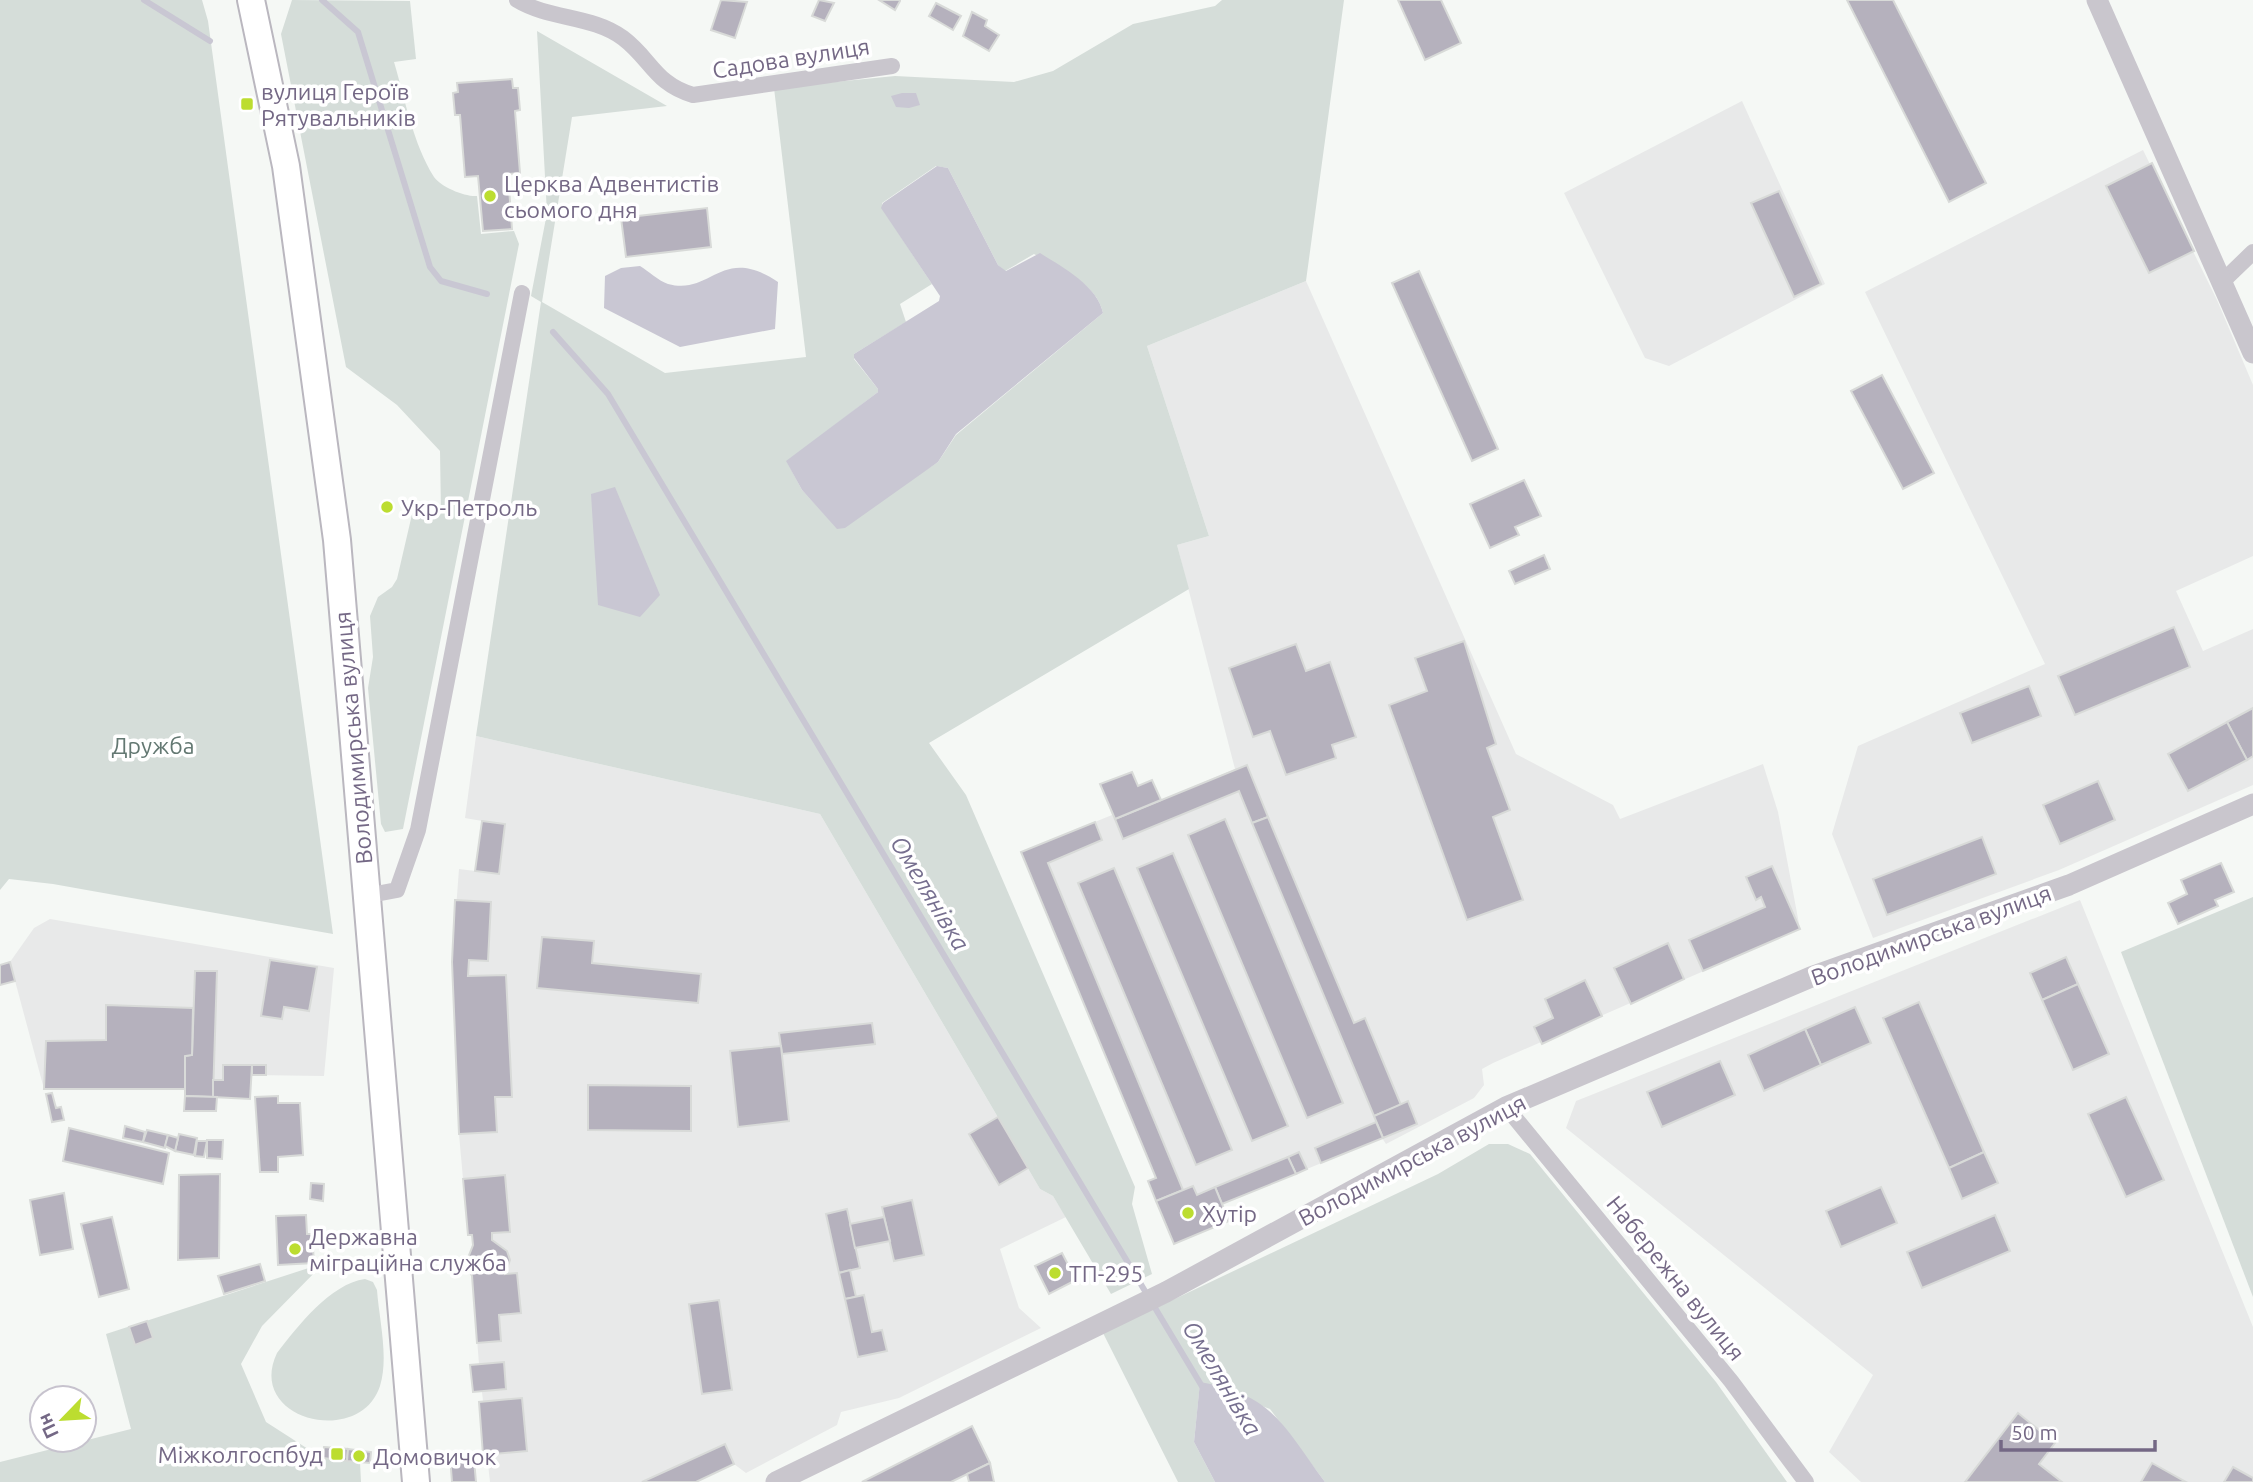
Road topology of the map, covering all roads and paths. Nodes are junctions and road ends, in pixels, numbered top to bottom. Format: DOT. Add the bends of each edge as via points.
graph roads {
  1 [pos="251,0"];
  2 [pos="517,0"];
  3 [pos="2097,0"];
  4 [pos="891,66"];
  5 [pos="2253,252"];
  6 [pos="2222,282"];
  7 [pos="522,293"];
  8 [pos="2253,353"];
  9 [pos="2253,804"];
  10 [pos="365,896"];
  11 [pos="1506,1107"];
  12 [pos="416,1482"];
  13 [pos="776,1482"];
  14 [pos="1806,1482"];
  1 -- 10 [label="main road, Володимирська вулиця" via="286,166 335,528"];
  2 -- 4 [label="street, Садова вулиця" via="553,16 592,23 623,38 663,82 693,95"];
  3 -- 6 [label="street"];
  5 -- 6 [label="street"];
  6 -- 8 [label="street"];
  7 -- 10 [label="street" via="418,830 397,890"];
  9 -- 11 [label="street, Володимирська вулиця" via="2069,885 1811,977"];
  10 -- 12 [label="main road, Володимирська вулиця"];
  11 -- 13 [label="street, Володимирська вулиця" via="1155,1297"];
  11 -- 14 [label="street, Набережна вулиця" via="1731,1381"];
}
